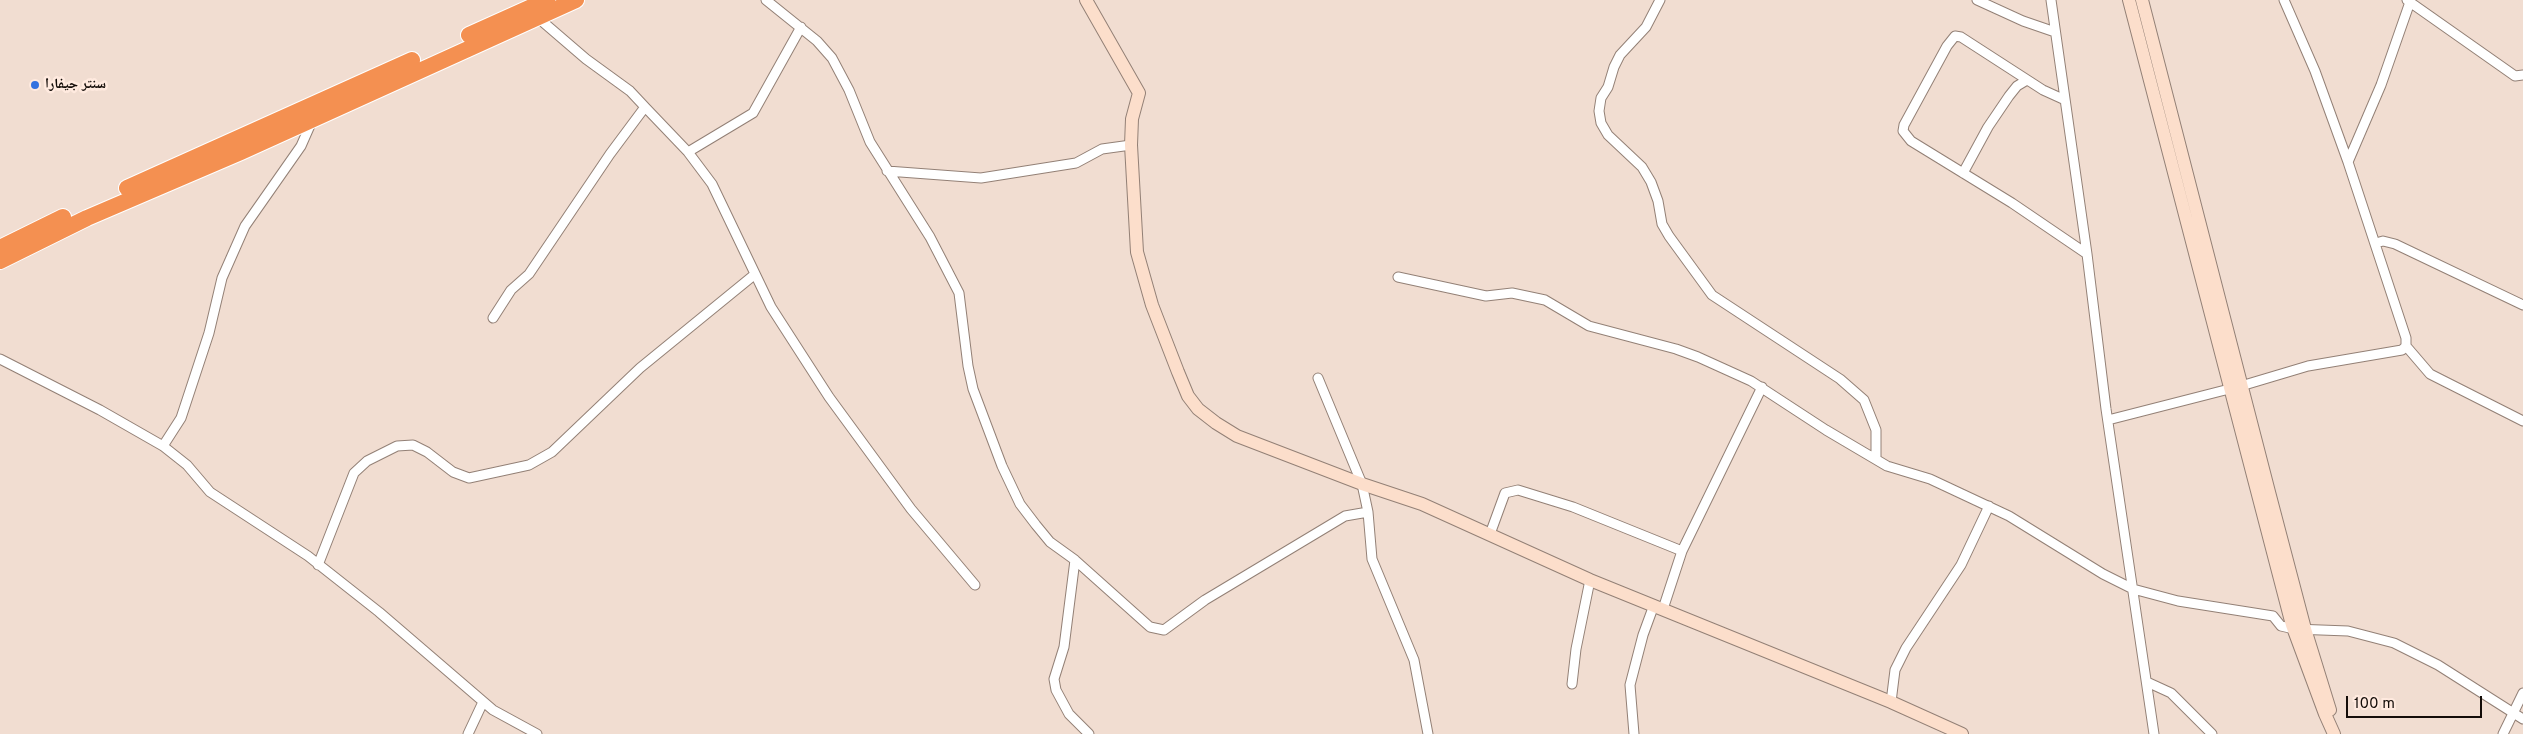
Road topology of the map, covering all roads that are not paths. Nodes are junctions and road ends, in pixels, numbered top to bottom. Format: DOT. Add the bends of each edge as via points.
graph roads {
  1 [pos="576,0"];
  2 [pos="766,0"];
  3 [pos="1086,0"];
  4 [pos="1660,0"];
  5 [pos="1976,0"];
  6 [pos="2051,0"];
  7 [pos="2129,0"];
  8 [pos="2142,0"];
  9 [pos="2284,0"];
  10 [pos="2408,1"];
  11 [pos="536,6"];
  12 [pos="800,27"];
  13 [pos="2055,32"];
  14 [pos="2523,75"];
  15 [pos="2157,78"];
  16 [pos="2028,80"];
  17 [pos="2065,100"];
  18 [pos="645,107"];
  19 [pos="310,112"];
  20 [pos="1131,145"];
  21 [pos="688,152"];
  22 [pos="2348,162"];
  23 [pos="887,171"];
  24 [pos="1963,173"];
  25 [pos="36,236"];
  26 [pos="2376,242"];
  27 [pos="0,248"];
  28 [pos="2087,254"];
  29 [pos="0,261"];
  30 [pos="754,275"];
  31 [pos="1398,277"];
  32 [pos="2523,305"];
  33 [pos="493,318"];
  34 [pos="2406,346"];
  35 [pos="0,358"];
  36 [pos="1318,378"];
  37 [pos="1762,387"];
  38 [pos="2236,387"];
  39 [pos="2108,420"];
  40 [pos="2523,421"];
  41 [pos="163,446"];
  42 [pos="1876,459"];
  43 [pos="1362,484"];
  44 [pos="1989,506"];
  45 [pos="1368,512"];
  46 [pos="1490,534"];
  47 [pos="1682,551"];
  48 [pos="1075,560"];
  49 [pos="318,565"];
  50 [pos="1590,580"];
  51 [pos="975,585"];
  52 [pos="2133,590"];
  53 [pos="1658,607"];
  54 [pos="2300,629"];
  55 [pos="2147,682"];
  56 [pos="1572,684"];
  57 [pos="2523,693"];
  58 [pos="483,702"];
  59 [pos="1891,702"];
  60 [pos="2512,714"];
  61 [pos="2523,720"];
  62 [pos="468,734"];
  63 [pos="537,734"];
  64 [pos="1089,734"];
  65 [pos="1428,734"];
  66 [pos="1634,734"];
  67 [pos="1962,734"];
  68 [pos="2154,734"];
  69 [pos="2212,734"];
  70 [pos="2335,734"];
  71 [pos="2503,734"];
  1 -- 11 [label="highway"];
  2 -- 12 [label="street"];
  3 -- 20 [label="street" via="1139,93 1132,119"];
  4 -- 42 [label="street" via="1646,27 1620,55 1614,67 1608,87 1600,98 1601,122 1608,136 1642,167 1658,201 1662,224 1712,295 1840,379 1864,400 1876,430"];
  5 -- 13 [label="street"];
  6 -- 13 [label="street"];
  7 -- 15 [label="street"];
  8 -- 15 [label="street"];
  9 -- 22 [label="street" via="2315,71"];
  10 -- 14 [label="street" via="2515,76"];
  10 -- 22 [label="street" via="2381,86"];
  11 -- 18 [label="street" via="586,59 630,91"];
  11 -- 19 [label="highway" via="462,44"];
  12 -- 21 [label="street" via="753,113"];
  12 -- 23 [label="street" via="832,58 870,142"];
  13 -- 17 [label="street"];
  15 -- 38 [label="street"];
  16 -- 17 [label="street"];
  16 -- 24 [label="street" via="2009,96"];
  16 -- 24 [label="street" via="1961,36 1951,40 1903,131 1911,141"];
  17 -- 28 [label="street"];
  18 -- 21 [label="street"];
  18 -- 33 [label="street" via="529,274 510,290"];
  19 -- 25 [label="highway"];
  19 -- 41 [label="street" via="301,146 242,233 222,278 203,352 181,418"];
  20 -- 23 [label="street" via="1102,149 1076,163 981,178"];
  20 -- 43 [label="street" via="1137,252 1152,305 1188,396 1198,409 1237,436"];
  21 -- 30 [label="street" via="712,184"];
  22 -- 26 [label="street"];
  23 -- 48 [label="street" via="930,237 959,293 974,390 1020,504 1050,542"];
  24 -- 28 [label="street"];
  25 -- 27 [label="highway"];
  25 -- 29 [label="highway"];
  26 -- 32 [label="street" via="2395,244"];
  26 -- 34 [label="street"];
  28 -- 39 [label="street"];
  30 -- 49 [label="street" via="628,379 552,452 530,465 469,478 453,472 413,445 397,446 367,461 354,473"];
  30 -- 51 [label="street" via="783,327 877,464"];
  31 -- 37 [label="street" via="1486,296 1512,293 1545,300 1589,326 1676,349"];
  34 -- 38 [label="street" via="2402,350 2308,366"];
  34 -- 40 [label="street" via="2430,374"];
  35 -- 41 [label="street"];
  36 -- 43 [label="street"];
  37 -- 42 [label="street"];
  37 -- 47 [label="street"];
  38 -- 39 [label="street"];
  38 -- 54 [label="street"];
  39 -- 52 [label="street"];
  41 -- 49 [label="street" via="187,465 210,492"];
  42 -- 44 [label="street"];
  43 -- 45 [label="street"];
  43 -- 46 [label="street" via="1422,504"];
  44 -- 52 [label="street"];
  44 -- 59 [label="street" via="1961,564 1906,648 1895,670"];
  45 -- 48 [label="street" via="1345,516 1205,600 1164,630 1150,627"];
  45 -- 65 [label="street" via="1372,559 1414,660"];
  46 -- 47 [label="street" via="1505,492 1518,490 1573,507"];
  46 -- 50 [label="street"];
  47 -- 53 [label="street"];
  48 -- 64 [label="street" via="1064,646 1054,679 1069,714"];
  49 -- 58 [label="street" via="379,612"];
  50 -- 53 [label="street"];
  50 -- 56 [label="street"];
  52 -- 54 [label="street" via="2178,601 2273,616 2281,626"];
  52 -- 55 [label="street"];
  53 -- 59 [label="street"];
  53 -- 66 [label="street" via="1643,635 1630,685"];
  54 -- 60 [label="street" via="2348,631 2394,643 2438,665"];
  54 -- 70 [label="street" via="2325,714"];
  55 -- 68 [label="street"];
  55 -- 69 [label="street" via="2171,693"];
  57 -- 60 [label="street"];
  58 -- 62 [label="street"];
  58 -- 63 [label="street"];
  59 -- 67 [label="street"];
  60 -- 61 [label="street"];
  60 -- 71 [label="street"];
}
